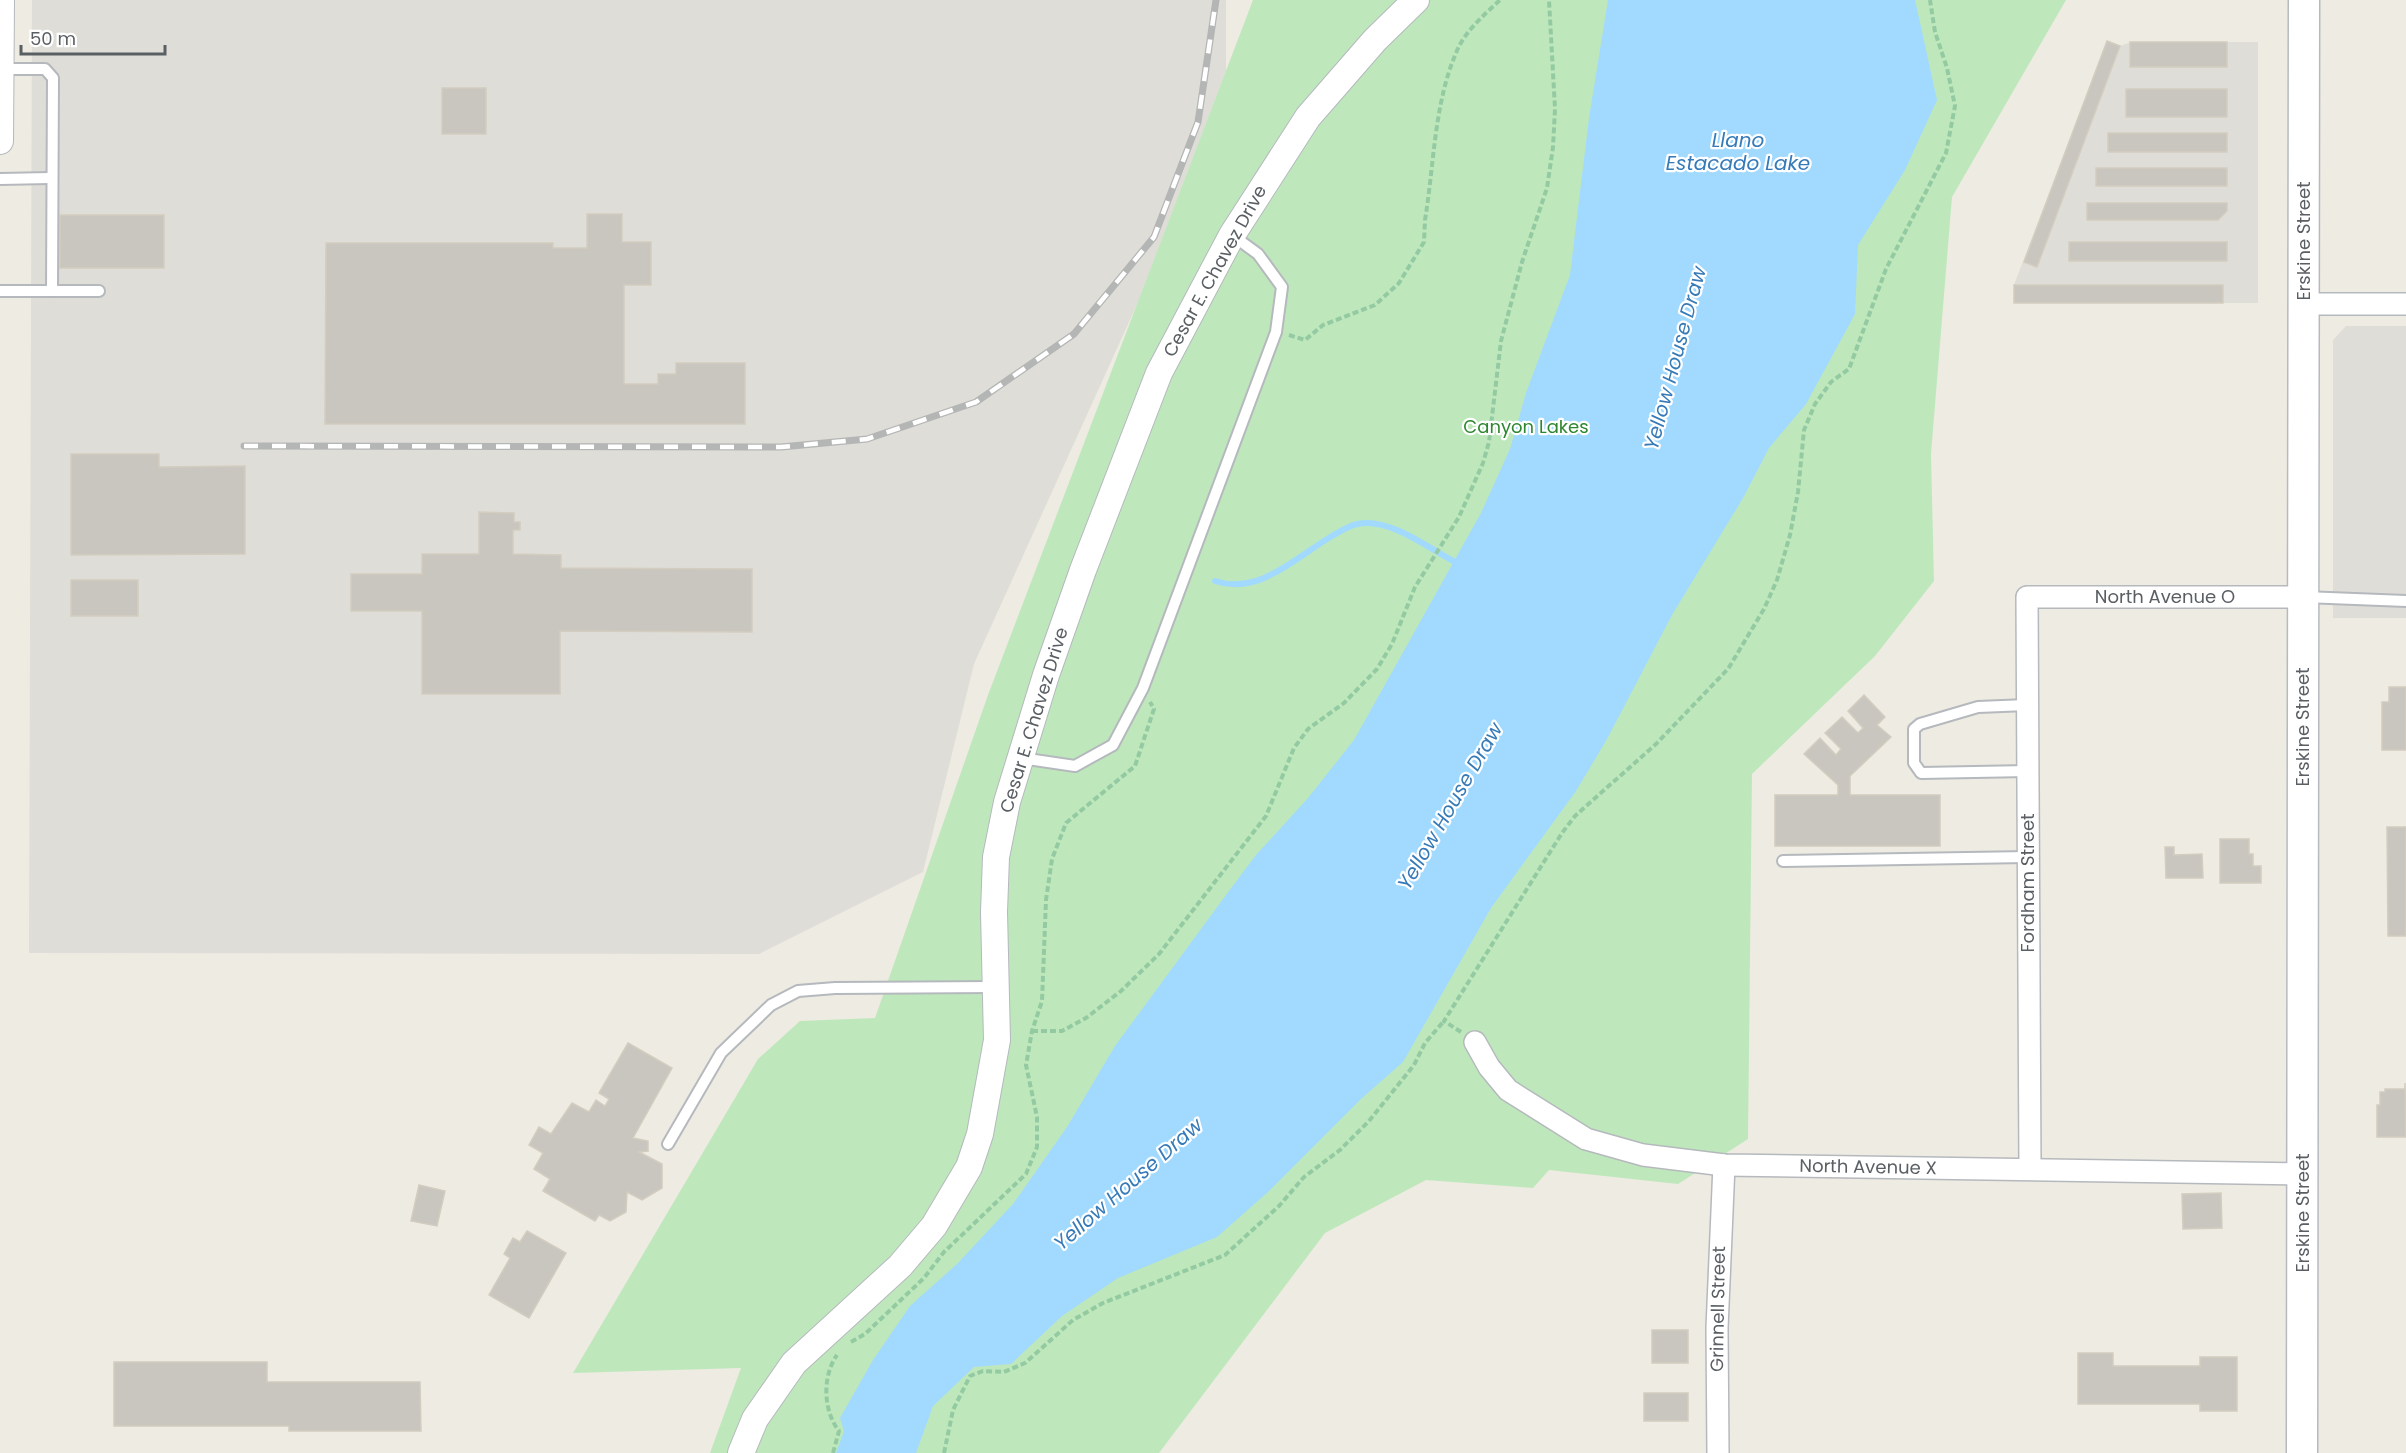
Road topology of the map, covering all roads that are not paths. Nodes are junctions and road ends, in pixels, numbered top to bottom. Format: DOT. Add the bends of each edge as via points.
graph roads {
  1 [pos="2,0"];
  2 [pos="1416,0"];
  3 [pos="2304,0"];
  4 [pos="1,69"];
  5 [pos="0,141"];
  6 [pos="50,178"];
  7 [pos="0,179"];
  8 [pos="1232,235"];
  9 [pos="0,291"];
  10 [pos="52,291"];
  11 [pos="99,291"];
  12 [pos="2304,304"];
  13 [pos="2406,304"];
  14 [pos="2027,597"];
  15 [pos="2304,597"];
  16 [pos="2406,601"];
  17 [pos="2027,705"];
  18 [pos="1020,758"];
  19 [pos="2028,771"];
  20 [pos="2028,857"];
  21 [pos="1783,861"];
  22 [pos="995,987"];
  23 [pos="1476,1042"];
  24 [pos="668,1144"];
  25 [pos="1724,1165"];
  26 [pos="2030,1169"];
  27 [pos="2303,1174"];
  28 [pos="741,1453"];
  29 [pos="1718,1453"];
  30 [pos="2302,1453"];
  1 -- 4 [label="street"];
  2 -- 8 [label="street, Cesar E. Chavez Drive" via="1308,117"];
  3 -- 12 [label="main road, Erskine Street"];
  4 -- 5 [label="street"];
  4 -- 6 [label="lane" via="45,69 53,78"];
  6 -- 7 [label="lane"];
  6 -- 10 [label="lane"];
  8 -- 18 [label="street, Cesar E. Chavez Drive" via="1159,374 1083,570"];
  8 -- 18 [label="lane" via="1258,254 1282,287 1276,332 1143,688 1113,745 1075,766"];
  9 -- 10 [label="lane"];
  10 -- 11 [label="lane"];
  12 -- 13 [label="street"];
  12 -- 15 [label="main road, Erskine Street"];
  14 -- 15 [label="street, North Avenue O"];
  14 -- 17 [label="street, Fordham Street"];
  15 -- 16 [label="lane"];
  15 -- 27 [label="main road, Erskine Street"];
  17 -- 19 [label="street, Fordham Street"];
  17 -- 19 [label="lane" via="1978,707 1920,724 1914,729 1914,763 1922,773"];
  18 -- 22 [label="street, Cesar E. Chavez Drive" via="996,857"];
  19 -- 20 [label="street, Fordham Street"];
  20 -- 21 [label="lane"];
  20 -- 26 [label="street, Fordham Street"];
  22 -- 24 [label="lane" via="798,991 771,1005 721,1053"];
  22 -- 28 [label="street, Cesar E. Chavez Drive" via="997,1040 980,1134 969,1167 934,1226 900,1266 794,1363 755,1419"];
  23 -- 25 [label="street, North Avenue X" via="1489,1067 1508,1090 1586,1139 1643,1155"];
  25 -- 26 [label="street, North Avenue X"];
  25 -- 29 [label="street, Grinnell Street" via="1717,1328"];
  26 -- 27 [label="street, North Avenue X"];
  27 -- 30 [label="main road, Erskine Street"];
}
